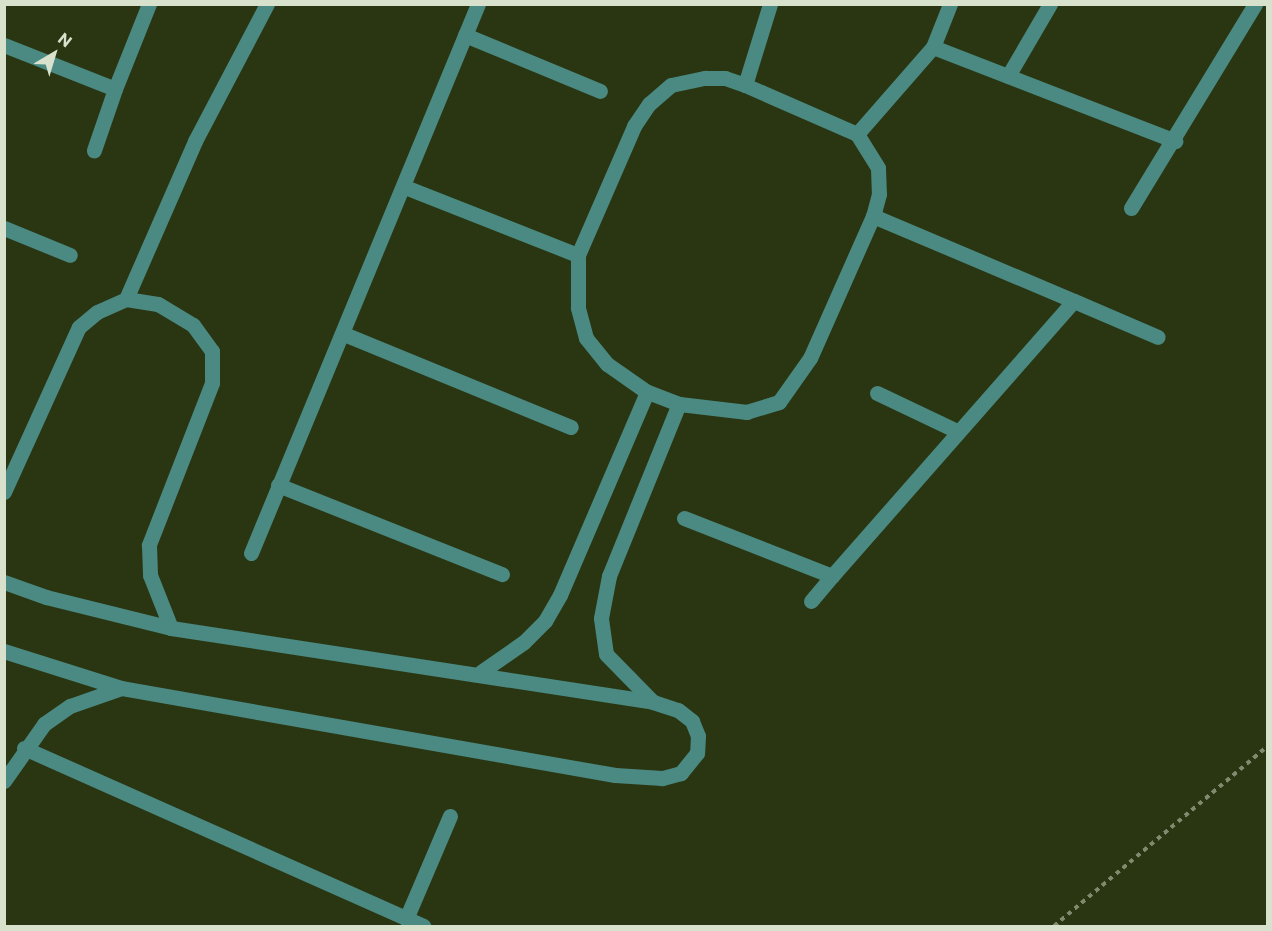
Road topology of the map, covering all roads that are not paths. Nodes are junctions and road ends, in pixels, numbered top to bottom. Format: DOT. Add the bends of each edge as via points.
graph roads {
  1 [pos="149,4"];
  2 [pos="267,4"];
  3 [pos="477,4"];
  4 [pos="770,4"];
  5 [pos="950,4"];
  6 [pos="1050,4"];
  7 [pos="1256,4"];
  8 [pos="465,35"];
  9 [pos="4,45"];
  10 [pos="933,47"];
  11 [pos="1008,76"];
  12 [pos="745,85"];
  13 [pos="115,89"];
  14 [pos="600,91"];
  15 [pos="857,134"];
  16 [pos="1175,141"];
  17 [pos="94,150"];
  18 [pos="405,187"];
  19 [pos="1131,208"];
  20 [pos="873,216"];
  21 [pos="4,228"];
  22 [pos="70,255"];
  23 [pos="578,255"];
  24 [pos="126,299"];
  25 [pos="1074,301"];
  26 [pos="344,334"];
  27 [pos="1158,336"];
  28 [pos="647,392"];
  29 [pos="877,393"];
  30 [pos="679,404"];
  31 [pos="571,427"];
  32 [pos="957,431"];
  33 [pos="278,485"];
  34 [pos="4,492"];
  35 [pos="684,518"];
  36 [pos="251,553"];
  37 [pos="502,574"];
  38 [pos="832,576"];
  39 [pos="4,582"];
  40 [pos="811,601"];
  41 [pos="171,628"];
  42 [pos="4,651"];
  43 [pos="481,672"];
  44 [pos="121,688"];
  45 [pos="653,702"];
  46 [pos="24,748"];
  47 [pos="4,781"];
  48 [pos="450,816"];
  49 [pos="406,919"];
  50 [pos="423,927"];
  1 -- 13 [label="street"];
  2 -- 24 [label="street" via="195,141"];
  3 -- 8 [label="street"];
  4 -- 12 [label="street"];
  5 -- 10 [label="street"];
  6 -- 11 [label="street"];
  7 -- 16 [label="street"];
  8 -- 14 [label="street"];
  8 -- 18 [label="street"];
  9 -- 13 [label="street"];
  10 -- 11 [label="street"];
  10 -- 15 [label="street"];
  11 -- 16 [label="street"];
  12 -- 15 [label="street"];
  12 -- 23 [label="street" via="725,78 705,78 671,85 649,104 634,126"];
  13 -- 17 [label="street"];
  15 -- 20 [label="street" via="878,168 879,194"];
  16 -- 19 [label="street"];
  18 -- 23 [label="street"];
  18 -- 26 [label="street"];
  20 -- 25 [label="street"];
  20 -- 30 [label="street" via="810,358 789,392 778,402 747,412"];
  21 -- 22 [label="street"];
  23 -- 28 [label="street" via="578,308 586,338 607,364"];
  24 -- 34 [label="street" via="97,312 71,340"];
  24 -- 41 [label="street" via="158,304 193,325 212,351 212,383 149,545 150,575"];
  25 -- 27 [label="street"];
  25 -- 32 [label="street"];
  26 -- 31 [label="street"];
  26 -- 33 [label="street"];
  28 -- 30 [label="street"];
  28 -- 43 [label="street" via="561,595 545,621 524,642"];
  29 -- 32 [label="street"];
  30 -- 45 [label="street" via="609,576 601,618 606,654"];
  32 -- 38 [label="street"];
  33 -- 36 [label="street"];
  33 -- 37 [label="street"];
  35 -- 38 [label="street"];
  38 -- 40 [label="street"];
  39 -- 41 [label="street" via="46,597"];
  41 -- 43 [label="street"];
  42 -- 44 [label="street"];
  43 -- 45 [label="street"];
  44 -- 45 [label="street" via="615,775 662,778 681,773 691,764 697,753 698,736 692,721 678,710"];
  44 -- 46 [label="street" via="70,706 44,724"];
  46 -- 47 [label="street"];
  46 -- 49 [label="street"];
  48 -- 49 [label="street"];
  49 -- 50 [label="street"];
}
